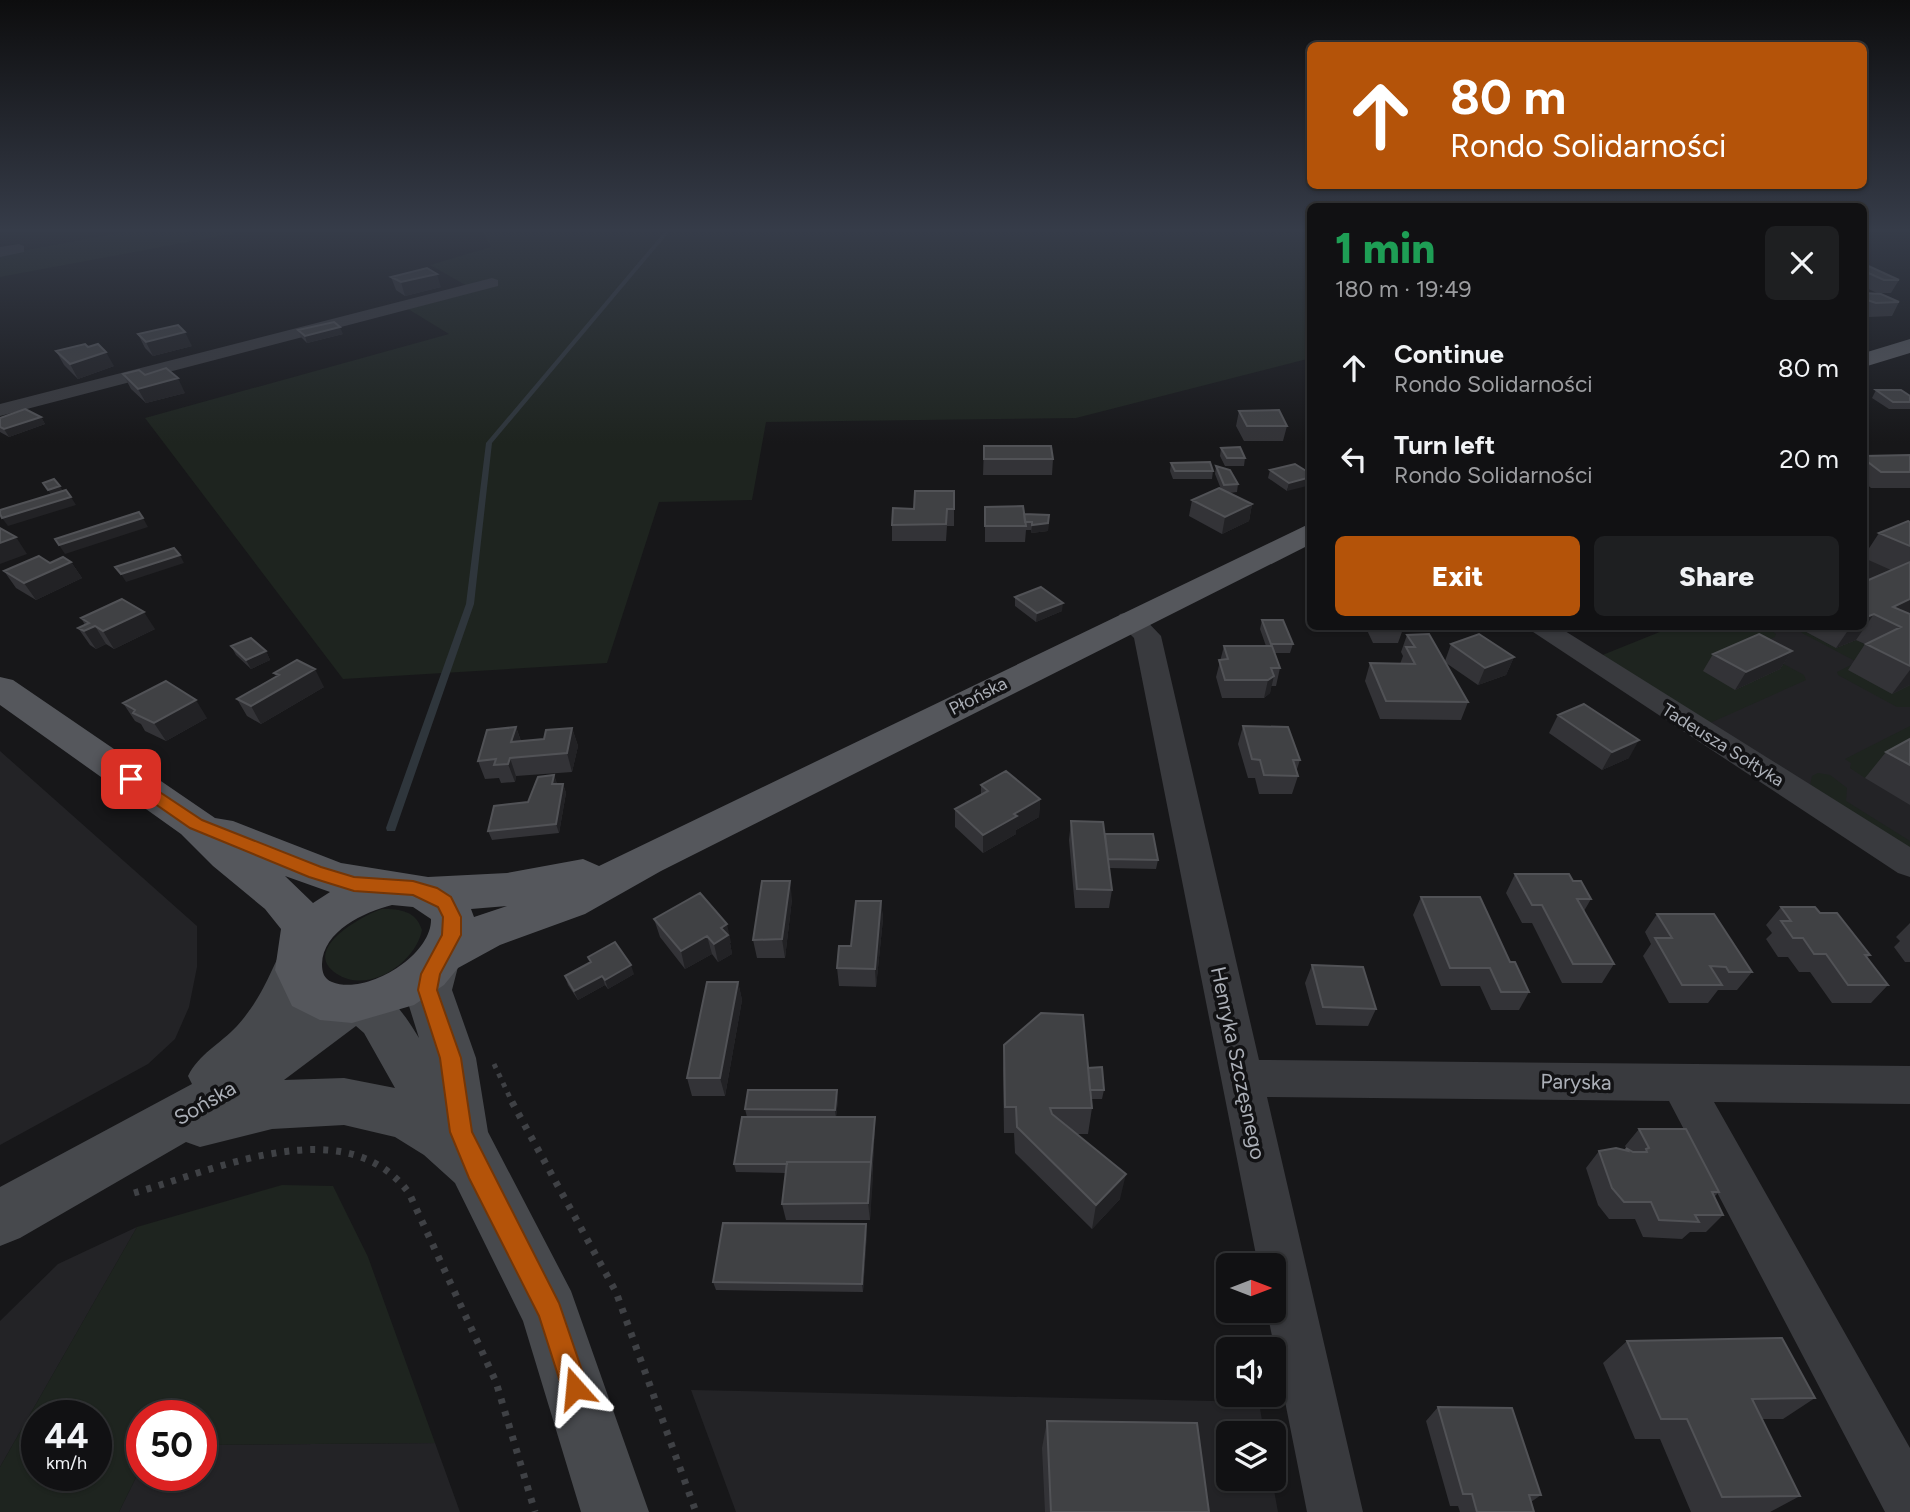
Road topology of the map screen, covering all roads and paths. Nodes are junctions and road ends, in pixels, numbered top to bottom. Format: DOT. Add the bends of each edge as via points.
graph roads {
  1 [pos="420,302"];
  2 [pos="1910,346"];
  3 [pos="1867,359"];
  4 [pos="0,410"];
  5 [pos="1307,534"];
  6 [pos="1130,620"];
  7 [pos="1543,630"];
  8 [pos="0,688"];
  9 [pos="196,824"];
  10 [pos="646,860"];
  11 [pos="1910,864"];
  12 [pos="412,891"];
  13 [pos="298,959"];
  14 [pos="439,959"];
  15 [pos="351,1003"];
  16 [pos="492,1059"];
  17 [pos="1241,1078"];
  18 [pos="1681,1083"];
  19 [pos="1910,1085"];
  20 [pos="134,1143"];
  21 [pos="469,1151"];
  22 [pos="54,1189"];
  23 [pos="125,1195"];
  24 [pos="0,1218"];
  25 [pos="1910,1502"];
  26 [pos="536,1512"];
  27 [pos="615,1512"];
  28 [pos="696,1512"];
  29 [pos="1335,1512"];
  1 -- 4 [label="street"];
  2 -- 3 [label="main road"];
  5 -- 6 [label="main road, Płońska"];
  6 -- 10 [label="main road, Płońska"];
  6 -- 17 [label="street, Henryka Szczęsnego" via="1147,636"];
  7 -- 11 [label="street, Tadeusza Sołtyka"];
  8 -- 9 [label="main road"];
  9 -- 12 [label="main road, Płońska" via="315,872 354,884"];
  9 -- 13 [label="main road" via="299,918 304,929"];
  10 -- 12 [label="main road, Płońska" via="513,891 471,895"];
  10 -- 14 [label="main road, Płońska" via="569,902 484,932"];
  12 -- 13 [label="main road" via="370,893 338,908 313,930"];
  12 -- 14 [label="main road" via="444,902 452,917 451,935"];
  13 -- 15 [label="main road" via="302,986 315,997"];
  13 -- 22 [label="main road, Sońska" via="286,999 253,1043 221,1072"];
  14 -- 15 [label="main road" via="400,990"];
  14 -- 21 [label="main road" via="428,990 451,1058"];
  15 -- 20 [label="main road, Sońska" via="236,1087"];
  15 -- 21 [label="main road" via="368,1006 381,1017 417,1080"];
  16 -- 28 [label="path" via="615,1292"];
  17 -- 18 [label="street, Paryska"];
  17 -- 29 [label="street, Henryka Szczęsnego"];
  18 -- 19 [label="street, Paryska"];
  18 -- 25 [label="street"];
  20 -- 21 [label="main road" via="233,1113 287,1101 323,1099 369,1105 414,1121"];
  20 -- 22 [label="main road, Sońska"];
  21 -- 27 [label="main road" via="550,1312"];
  22 -- 24 [label="main road, Sońska"];
  23 -- 26 [label="path" via="301,1151 344,1150 382,1164 409,1194 496,1382"];
}
